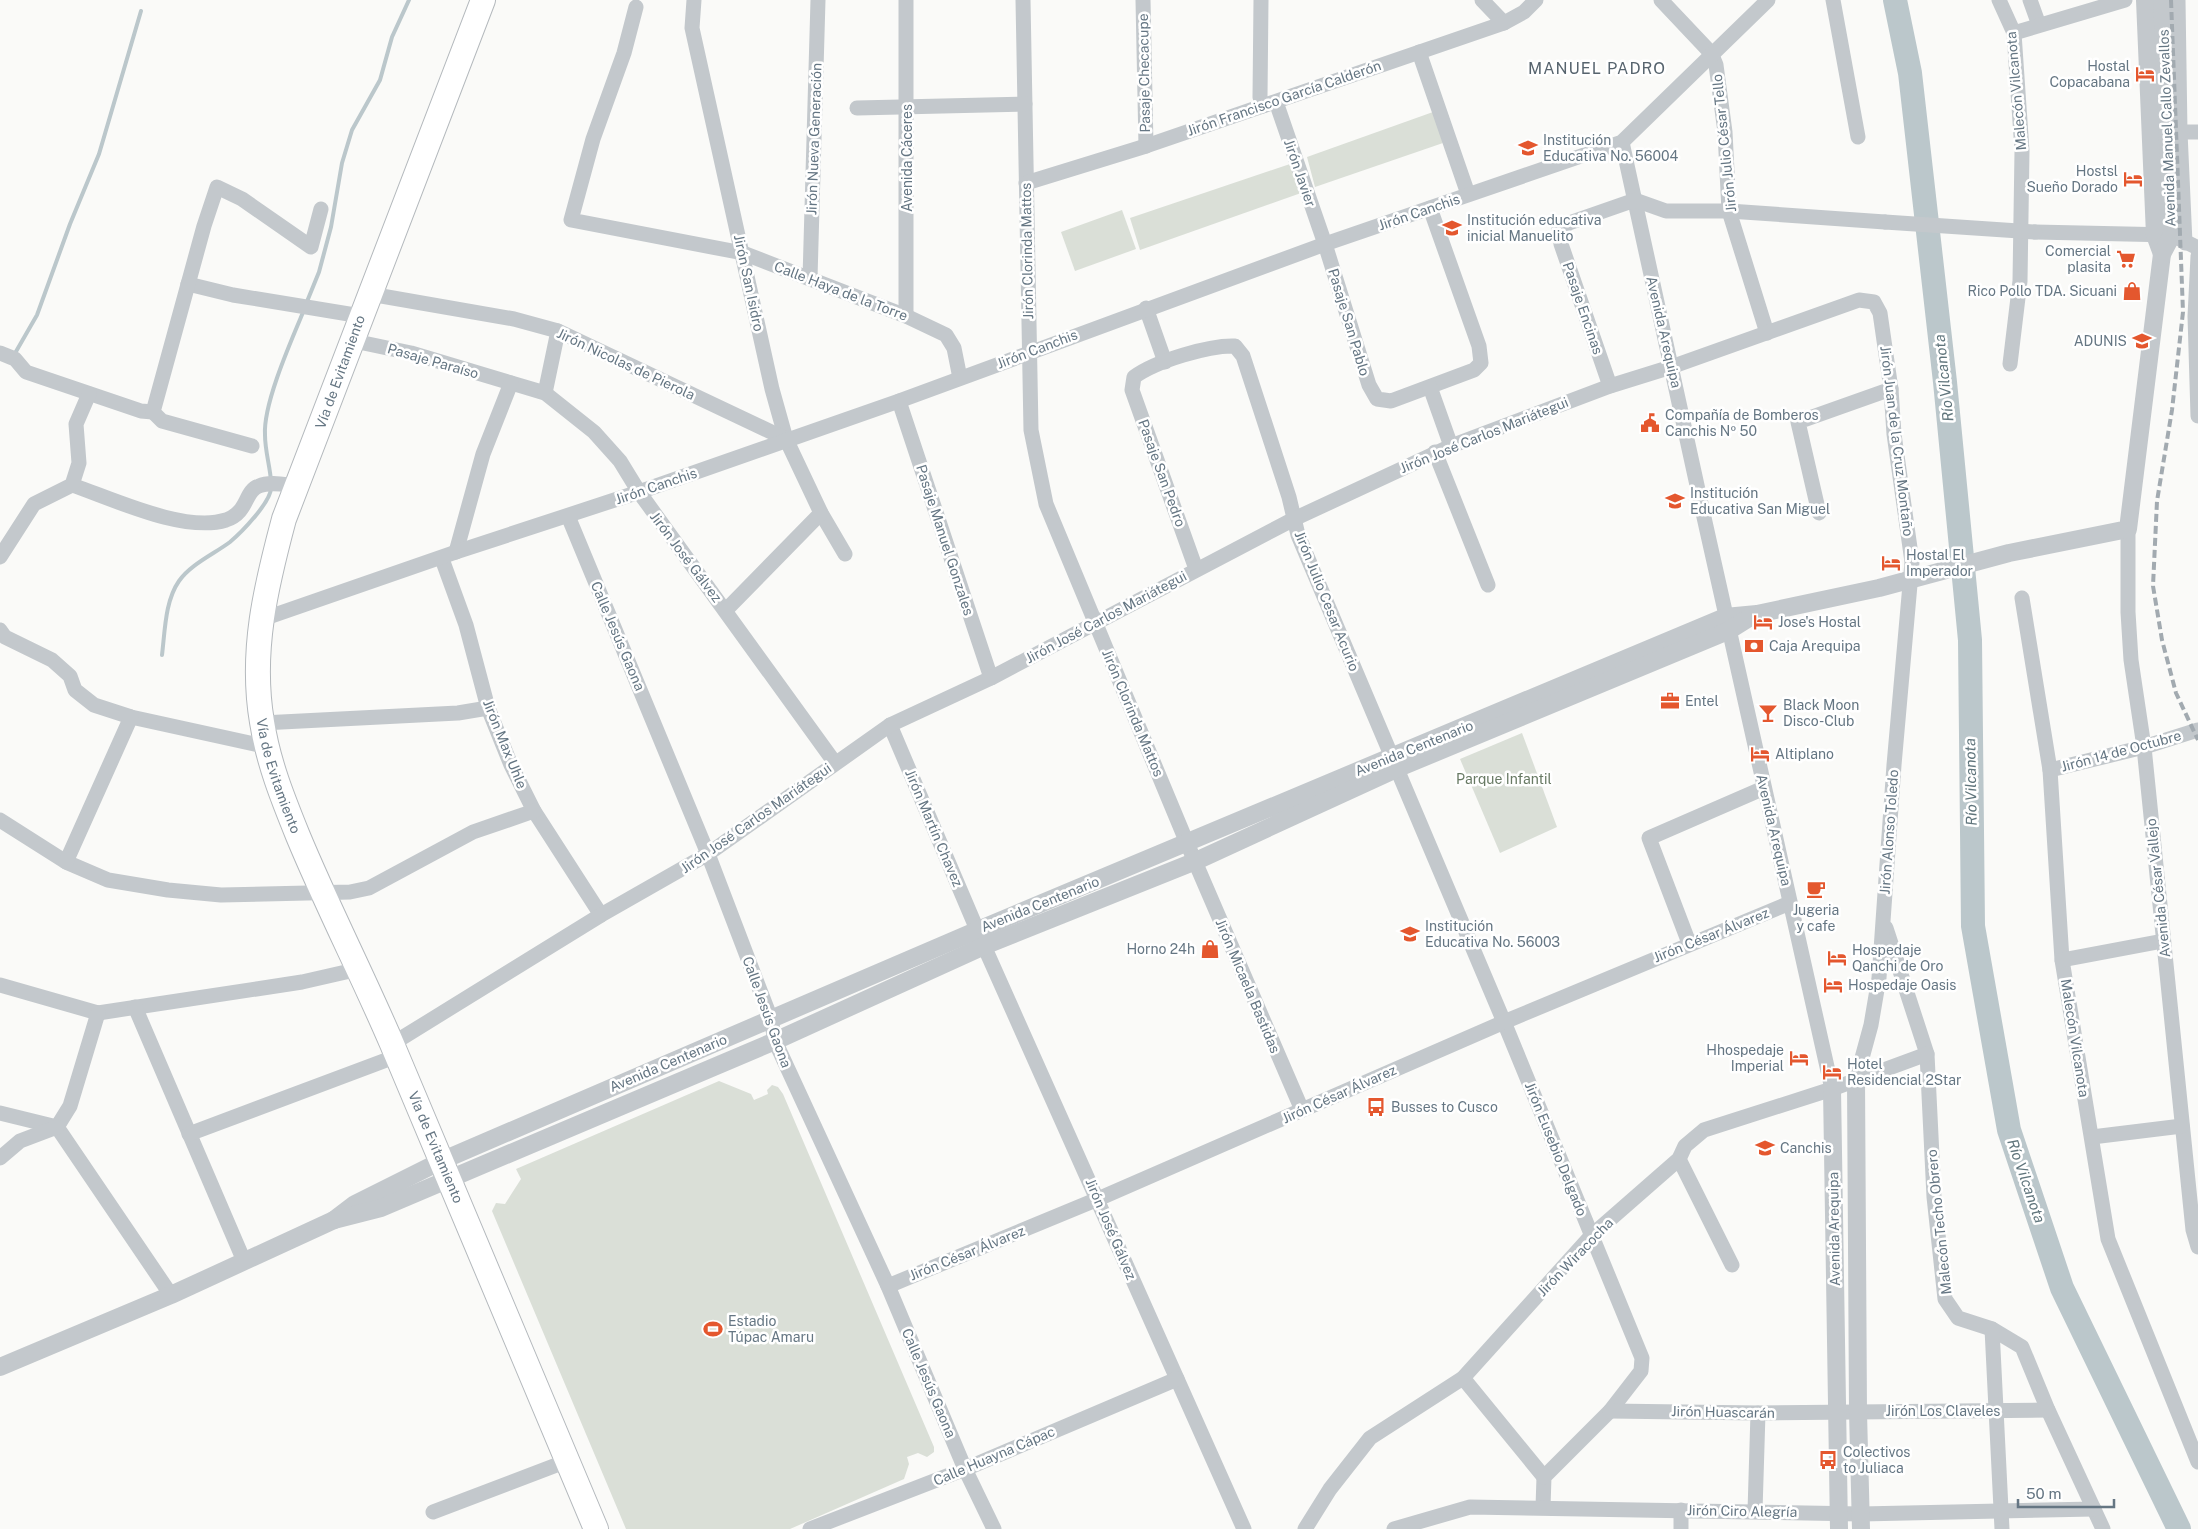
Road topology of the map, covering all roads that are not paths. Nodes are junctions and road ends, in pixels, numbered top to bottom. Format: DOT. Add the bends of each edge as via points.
graph roads {
  1 [pos="484,0"];
  2 [pos="694,0"];
  3 [pos="818,0"];
  4 [pos="906,0"];
  5 [pos="1023,0"];
  6 [pos="1143,0"];
  7 [pos="1261,0"];
  8 [pos="1482,0"];
  9 [pos="1536,0"];
  10 [pos="1661,0"];
  11 [pos="1768,0"];
  12 [pos="1833,0"];
  13 [pos="1999,0"];
  14 [pos="2030,0"];
  15 [pos="2125,0"];
  16 [pos="2145,0"];
  17 [pos="2162,0"];
  18 [pos="2178,0"];
  19 [pos="636,7"];
  20 [pos="1504,23"];
  21 [pos="2039,25"];
  22 [pos="2014,33"];
  23 [pos="1419,52"];
  24 [pos="1711,53"];
  25 [pos="1025,104"];
  26 [pos="1269,104"];
  27 [pos="908,107"];
  28 [pos="857,108"];
  29 [pos="2151,130"];
  30 [pos="2174,132"];
  31 [pos="2198,132"];
  32 [pos="1858,137"];
  33 [pos="1622,142"];
  34 [pos="1146,146"];
  35 [pos="1026,183"];
  36 [pos="1468,194"];
  37 [pos="1634,200"];
  38 [pos="1430,208"];
  39 [pos="321,209"];
  40 [pos="1729,211"];
  41 [pos="2184,243"];
  42 [pos="1325,244"];
  43 [pos="743,253"];
  44 [pos="2198,256"];
  45 [pos="810,278"];
  46 [pos="188,284"];
  47 [pos="370,294"];
  48 [pos="1874,302"];
  49 [pos="1146,308"];
  50 [pos="361,316"];
  51 [pos="906,316"];
  52 [pos="558,331"];
  53 [pos="1767,333"];
  54 [pos="354,341"];
  55 [pos="1029,352"];
  56 [pos="8,356"];
  57 [pos="1165,362"];
  58 [pos="2010,364"];
  59 [pos="1672,366"];
  60 [pos="2196,374"];
  61 [pos="960,378"];
  62 [pos="510,383"];
  63 [pos="1610,386"];
  64 [pos="1430,387"];
  65 [pos="1891,389"];
  66 [pos="545,393"];
  67 [pos="88,394"];
  68 [pos="898,401"];
  69 [pos="153,412"];
  70 [pos="2198,416"];
  71 [pos="786,439"];
  72 [pos="252,446"];
  73 [pos="1451,446"];
  74 [pos="1435,452"];
  75 [pos="72,484"];
  76 [pos="280,485"];
  77 [pos="639,492"];
  78 [pos="821,513"];
  79 [pos="1819,513"];
  80 [pos="568,516"];
  81 [pos="1294,518"];
  82 [pos="2128,529"];
  83 [pos="456,552"];
  84 [pos="844,554"];
  85 [pos="0,557"];
  86 [pos="442,559"];
  87 [pos="1196,568"];
  88 [pos="1911,581"];
  89 [pos="1488,585"];
  90 [pos="2022,598"];
  91 [pos="726,610"];
  92 [pos="260,620"];
  93 [pos="1096,624"];
  94 [pos="1727,624"];
  95 [pos="0,630"];
  96 [pos="990,678"];
  97 [pos="488,708"];
  98 [pos="131,717"];
  99 [pos="262,723"];
  100 [pos="890,726"];
  101 [pos="2195,731"];
  102 [pos="268,747"];
  103 [pos="2144,748"];
  104 [pos="835,763"];
  105 [pos="1394,763"];
  106 [pos="2050,770"];
  107 [pos="1764,788"];
  108 [pos="534,810"];
  109 [pos="0,820"];
  110 [pos="1187,844"];
  111 [pos="708,854"];
  112 [pos="1196,861"];
  113 [pos="66,862"];
  114 [pos="322,893"];
  115 [pos="1790,903"];
  116 [pos="601,915"];
  117 [pos="1883,920"];
  118 [pos="981,938"];
  119 [pos="2163,941"];
  120 [pos="1688,943"];
  121 [pos="2062,960"];
  122 [pos="359,969"];
  123 [pos="0,985"];
  124 [pos="136,1008"];
  125 [pos="98,1013"];
  126 [pos="771,1018"];
  127 [pos="1504,1022"];
  128 [pos="775,1041"];
  129 [pos="395,1050"];
  130 [pos="1927,1054"];
  131 [pos="1856,1080"];
  132 [pos="1832,1089"];
  133 [pos="1302,1110"];
  134 [pos="0,1113"];
  135 [pos="2182,1126"];
  136 [pos="57,1127"];
  137 [pos="190,1134"];
  138 [pos="2092,1137"];
  139 [pos="0,1158"];
  140 [pos="1679,1160"];
  141 [pos="445,1170"];
  142 [pos="1098,1199"];
  143 [pos="1591,1236"];
  144 [pos="2198,1247"];
  145 [pos="244,1261"];
  146 [pos="1732,1266"];
  147 [pos="888,1286"];
  148 [pos="171,1294"];
  149 [pos="1992,1329"];
  150 [pos="0,1367"];
  151 [pos="1463,1378"];
  152 [pos="1177,1379"];
  153 [pos="2048,1410"];
  154 [pos="1610,1411"];
  155 [pos="1997,1411"];
  156 [pos="1837,1412"];
  157 [pos="1858,1412"];
  158 [pos="1758,1413"];
  159 [pos="568,1461"];
  160 [pos="2198,1462"];
  161 [pos="966,1469"];
  162 [pos="1544,1477"];
  163 [pos="1543,1507"];
  164 [pos="2094,1508"];
  165 [pos="1681,1510"];
  166 [pos="1755,1511"];
  167 [pos="433,1512"];
  168 [pos="2001,1512"];
  169 [pos="1839,1521"];
  170 [pos="1861,1521"];
  171 [pos="596,1529"];
  172 [pos="810,1529"];
  173 [pos="994,1529"];
  174 [pos="1244,1529"];
  175 [pos="1305,1529"];
  176 [pos="1394,1529"];
  177 [pos="1681,1529"];
  178 [pos="2002,1529"];
  179 [pos="2102,1529"];
  1 -- 47 [label="highway, Vía de Evitamiento"];
  2 -- 43 [label="street, Jirón San Isidro" via="692,28"];
  3 -- 45 [label="street, Jirón Nueva Generación"];
  4 -- 27 [label="street, Avenida Cáceres"];
  5 -- 25 [label="street, Jirón Clorinda Mattos"];
  6 -- 34 [label="street, Pasaje Checacupe"];
  7 -- 26 [label="street, Jirón Javier" via="1260,97"];
  8 -- 20 [label="street"];
  9 -- 20 [label="street, Jirón Francisco García Calderón" via="1524,12"];
  10 -- 24 [label="street, Jirón Julio César Tello"];
  11 -- 24 [label="street, Jirón Canchis"];
  12 -- 32 [label="street"];
  13 -- 22 [label="street, Malecón Vilcanota"];
  14 -- 21 [label="street"];
  15 -- 21 [label="street"];
  16 -- 29 [label="street, Avenida Manuel Callo Zevallos"];
  17 -- 30 [label="street, Avenida Manuel Callo Zevallos"];
  18 -- 30 [label="street, Avenida Manuel Callo Zevallos"];
  19 -- 43 [label="street, Calle Haya de la Torre" via="624,53 593,139 571,220"];
  20 -- 23 [label="street, Jirón Francisco García Calderón"];
  21 -- 22 [label="street"];
  22 -- 58 [label="street, Malecón Vilcanota" via="2022,151 2020,281"];
  23 -- 26 [label="street, Jirón Francisco García Calderón"];
  23 -- 36 [label="street"];
  24 -- 33 [label="street, Jirón Canchis"];
  24 -- 40 [label="street, Jirón Julio César Tello" via="1716,65 1726,132"];
  25 -- 27 [label="street"];
  25 -- 35 [label="street, Jirón Clorinda Mattos"];
  26 -- 34 [label="street, Jirón Francisco García Calderón"];
  26 -- 42 [label="street, Jirón Javier"];
  27 -- 28 [label="street"];
  27 -- 51 [label="street, Avenida Cáceres"];
  29 -- 30 [label="street"];
  29 -- 41 [label="street, Avenida Manuel Callo Zevallos"];
  30 -- 31 [label="street"];
  30 -- 41 [label="street, Avenida Manuel Callo Zevallos"];
  33 -- 36 [label="street, Jirón Canchis"];
  33 -- 37 [label="street, Avenida Arequipa"];
  34 -- 35 [label="street, Jirón Francisco García Calderón"];
  35 -- 55 [label="street, Jirón Clorinda Mattos"];
  36 -- 38 [label="street, Jirón Canchis"];
  37 -- 40 [label="street" via="1666,211"];
  37 -- 59 [label="street, Avenida Arequipa"];
  37 -- 63 [label="street, Pasaje Encinas" via="1569,223 1559,230"];
  38 -- 42 [label="street, Jirón Canchis"];
  38 -- 64 [label="street" via="1479,346 1481,363 1474,370"];
  39 -- 46 [label="street" via="311,247 242,199 217,187"];
  40 -- 41 [label="street, bridge"];
  40 -- 53 [label="street, Jirón Julio César Tello"];
  41 -- 82 [label="street, Avenida Manuel Callo Zevallos" via="2162,254"];
  42 -- 49 [label="street, Jirón Canchis"];
  42 -- 64 [label="street, Pasaje San Pablo" via="1369,385 1377,399 1391,401"];
  43 -- 45 [label="street, Calle Haya de la Torre"];
  43 -- 71 [label="street, Jirón San Isidro"];
  44 -- 60 [label="street"];
  45 -- 51 [label="street, Calle Haya de la Torre"];
  46 -- 50 [label="street"];
  46 -- 69 [label="street"];
  47 -- 50 [label="highway, Vía de Evitamiento"];
  47 -- 52 [label="street, Jirón Nicolas de Pierola" via="514,319"];
  48 -- 53 [label="street, Jirón José Carlos Mariátegui" via="1859,300"];
  48 -- 65 [label="street, Jirón Juan de la Cruz Montaño" via="1880,314"];
  49 -- 55 [label="street, Jirón Canchis"];
  49 -- 57 [label="street"];
  50 -- 54 [label="highway, Vía de Evitamiento"];
  51 -- 61 [label="street, Calle Haya de la Torre" via="946,335 954,348"];
  52 -- 66 [label="street"];
  52 -- 71 [label="street, Jirón Nicolas de Pierola"];
  53 -- 59 [label="street, Jirón José Carlos Mariátegui"];
  54 -- 62 [label="street, Pasaje Paraíso" via="411,353"];
  54 -- 76 [label="highway, Vía de Evitamiento"];
  55 -- 61 [label="street, Jirón Canchis"];
  55 -- 93 [label="street, Jirón Clorinda Mattos" via="1030,430 1037,468 1046,504"];
  56 -- 67 [label="street" via="26,372"];
  57 -- 81 [label="street, Jirón Julio Cesar Acurio" via="1222,345 1236,346 1243,356"];
  57 -- 87 [label="street, Pasaje San Pedro" via="1134,377 1132,390"];
  59 -- 63 [label="street, Jirón José Carlos Mariátegui"];
  59 -- 94 [label="street, Avenida Arequipa"];
  60 -- 70 [label="street"];
  61 -- 68 [label="street, Jirón Canchis"];
  62 -- 66 [label="street, Jirón José Gálvez"];
  62 -- 83 [label="street" via="484,454"];
  63 -- 73 [label="street, Jirón José Carlos Mariátegui"];
  64 -- 73 [label="street"];
  65 -- 79 [label="street" via="1798,422"];
  65 -- 88 [label="street, Jirón Juan de la Cruz Montaño" via="1912,562"];
  66 -- 77 [label="street, Jirón José Gálvez" via="594,432 620,461"];
  67 -- 69 [label="street"];
  67 -- 75 [label="street" via="76,424 79,463"];
  68 -- 71 [label="street, Jirón Canchis"];
  68 -- 96 [label="street, Pasaje Manuel Gonzales"];
  69 -- 72 [label="street" via="162,421"];
  71 -- 77 [label="street, Jirón Canchis"];
  71 -- 78 [label="street, Jirón San Isidro"];
  73 -- 74 [label="street, Jirón José Carlos Mariátegui"];
  74 -- 81 [label="street, Jirón José Carlos Mariátegui"];
  74 -- 89 [label="street"];
  75 -- 76 [label="street" via="179,521 207,523 226,520 241,512 251,491 258,486"];
  75 -- 85 [label="street" via="34,504"];
  76 -- 92 [label="highway, Vía de Evitamiento" via="284,519"];
  77 -- 80 [label="street, Jirón Canchis"];
  77 -- 91 [label="street, Jirón José Gálvez"];
  78 -- 84 [label="street, Jirón San Isidro"];
  78 -- 91 [label="street"];
  80 -- 83 [label="street, Jirón Canchis"];
  80 -- 111 [label="street, Calle Jesús Gaona"];
  81 -- 87 [label="street, Jirón José Carlos Mariátegui"];
  81 -- 105 [label="street, Jirón Julio Cesar Acurio" via="1298,535"];
  82 -- 88 [label="street" via="2009,553"];
  82 -- 103 [label="street, Avenida César Vallejo" via="2131,660"];
  83 -- 86 [label="street, Jirón Canchis"];
  86 -- 92 [label="street, Jirón Canchis"];
  86 -- 97 [label="street, Jirón Max Uhle" via="466,625"];
  87 -- 93 [label="street, Jirón José Carlos Mariátegui"];
  88 -- 94 [label="street" via="1757,614"];
  88 -- 117 [label="street, Jirón Alonso Toledo"];
  90 -- 106 [label="street, Malecón Vilcanota"];
  91 -- 104 [label="street, Jirón José Gálvez"];
  92 -- 99 [label="highway, Vía de Evitamiento" via="257,682"];
  93 -- 96 [label="street, Jirón José Carlos Mariátegui"];
  93 -- 110 [label="street, Jirón Clorinda Mattos"];
  94 -- 105 [label="street"];
  94 -- 107 [label="street, Avenida Arequipa"];
  95 -- 98 [label="street" via="5,637 52,660 70,676 75,690 94,704"];
  96 -- 100 [label="street, Jirón José Carlos Mariátegui"];
  97 -- 99 [label="street" via="458,713"];
  97 -- 108 [label="street, Jirón Max Uhle"];
  98 -- 102 [label="street"];
  98 -- 113 [label="street"];
  99 -- 102 [label="highway, Vía de Evitamiento"];
  100 -- 104 [label="street, Jirón José Carlos Mariátegui"];
  100 -- 118 [label="street, Jirón Martín Chavez"];
  101 -- 103 [label="street, Jirón 14 de Octubre"];
  102 -- 114 [label="highway, Vía de Evitamiento" via="278,784"];
  103 -- 106 [label="street, Jirón 14 de Octubre"];
  103 -- 119 [label="street, Avenida César Vallejo"];
  104 -- 111 [label="street, Jirón José Carlos Mariátegui"];
  105 -- 110 [label="street, Avenida Centenario"];
  105 -- 112 [label="street"];
  105 -- 127 [label="street, Jirón Eusebio Delgado"];
  106 -- 121 [label="street, Malecón Vilcanota"];
  107 -- 115 [label="street, Avenida Arequipa"];
  107 -- 120 [label="street" via="1648,838"];
  108 -- 114 [label="street" via="473,832 368,888"];
  108 -- 116 [label="street, Jirón Max Uhle"];
  109 -- 113 [label="street"];
  110 -- 112 [label="street, Jirón Clorinda Mattos"];
  110 -- 118 [label="street, Avenida Centenario"];
  111 -- 116 [label="street, Jirón José Carlos Mariátegui"];
  111 -- 126 [label="street, Calle Jesús Gaona"];
  112 -- 118 [label="street"];
  112 -- 133 [label="street, Jirón Micaela Bastidas"];
  113 -- 114 [label="street" via="108,880 168,890 221,894"];
  114 -- 122 [label="highway, Vía de Evitamiento"];
  115 -- 120 [label="street, Jirón César Álvarez"];
  115 -- 132 [label="street, Avenida Arequipa"];
  116 -- 129 [label="street, Jirón José Carlos Mariátegui"];
  117 -- 130 [label="street, Malecón Techo Obrero"];
  117 -- 131 [label="street, Jirón Alonso Toledo" via="1879,978"];
  118 -- 126 [label="street, Avenida Centenario"];
  118 -- 128 [label="street"];
  118 -- 142 [label="street, Jirón José Gálvez"];
  119 -- 121 [label="street"];
  119 -- 135 [label="street, Avenida César Vallejo"];
  120 -- 127 [label="street, Jirón César Álvarez"];
  121 -- 138 [label="street, Malecón Vilcanota"];
  122 -- 124 [label="street" via="302,982"];
  122 -- 129 [label="highway, Vía de Evitamiento"];
  123 -- 125 [label="street"];
  124 -- 125 [label="street"];
  124 -- 137 [label="street"];
  125 -- 136 [label="street" via="70,1106"];
  126 -- 128 [label="street, Calle Jesús Gaona"];
  126 -- 141 [label="street, Avenida Centenario"];
  127 -- 133 [label="street, Jirón César Álvarez"];
  127 -- 143 [label="street, Jirón Eusebio Delgado"];
  128 -- 141 [label="street"];
  128 -- 147 [label="street, Calle Jesús Gaona"];
  129 -- 137 [label="street, Jirón José Carlos Mariátegui"];
  129 -- 141 [label="highway, Vía de Evitamiento"];
  130 -- 131 [label="street, Jirón Wiracocha"];
  130 -- 149 [label="street, Malecón Techo Obrero" via="1934,1197 1945,1299 1958,1318"];
  131 -- 132 [label="street, Jirón Wiracocha"];
  131 -- 157 [label="street, Avenida Arequipa"];
  132 -- 140 [label="street, Jirón Wiracocha" via="1704,1130 1685,1146"];
  132 -- 156 [label="street, Avenida Arequipa"];
  133 -- 142 [label="street, Jirón César Álvarez"];
  134 -- 136 [label="street"];
  135 -- 138 [label="street"];
  135 -- 144 [label="street, Avenida César Vallejo" via="2193,1230"];
  136 -- 139 [label="street" via="20,1141"];
  136 -- 148 [label="street"];
  137 -- 145 [label="street"];
  138 -- 160 [label="street, Malecón Vilcanota" via="2108,1239"];
  140 -- 143 [label="street, Jirón Wiracocha"];
  140 -- 146 [label="street"];
  141 -- 145 [label="street" via="364,1214 334,1220"];
  141 -- 159 [label="highway, Vía de Evitamiento"];
  142 -- 147 [label="street, Jirón César Álvarez"];
  142 -- 152 [label="street, Jirón José Gálvez"];
  143 -- 151 [label="street, Jirón Wiracocha"];
  143 -- 154 [label="street, Jirón Eusebio Delgado" via="1642,1358 1641,1371"];
  145 -- 148 [label="street"];
  147 -- 161 [label="street, Calle Jesús Gaona"];
  148 -- 150 [label="street"];
  149 -- 153 [label="street, Malecón Techo Obrero" via="2022,1347"];
  149 -- 155 [label="street"];
  151 -- 162 [label="street"];
  151 -- 175 [label="street, Jirón Wiracocha" via="1370,1438 1330,1489"];
  152 -- 161 [label="street, Calle Huayna Cápac"];
  152 -- 174 [label="street, Jirón José Gálvez"];
  153 -- 155 [label="street, Jirón Los Claveles"];
  153 -- 164 [label="street, Malecón Techo Obrero"];
  154 -- 158 [label="street, Jirón Huascarán"];
  154 -- 162 [label="street, Jirón Eusebio Delgado"];
  155 -- 157 [label="street, Jirón Los Claveles"];
  155 -- 168 [label="street"];
  156 -- 157 [label="street, Jirón Los Claveles"];
  156 -- 158 [label="street, Jirón Huascarán"];
  156 -- 169 [label="street, Avenida Arequipa"];
  157 -- 170 [label="street, Avenida Arequipa"];
  158 -- 166 [label="street"];
  159 -- 167 [label="street"];
  159 -- 171 [label="highway, Vía de Evitamiento"];
  161 -- 172 [label="street, Calle Huayna Cápac"];
  161 -- 173 [label="street, Calle Jesús Gaona"];
  162 -- 163 [label="street"];
  163 -- 165 [label="street, Jirón Ciro Alegría"];
  163 -- 176 [label="street, Jirón Ciro Alegría" via="1470,1507"];
  164 -- 168 [label="street, Jirón Ciro Alegría"];
  164 -- 179 [label="street, Malecón Techo Obrero"];
  165 -- 166 [label="street, Jirón Ciro Alegría"];
  165 -- 177 [label="street"];
  166 -- 169 [label="street, Jirón Ciro Alegría"];
  168 -- 170 [label="street, Jirón Ciro Alegría"];
  168 -- 178 [label="street"];
  169 -- 170 [label="street, Jirón Ciro Alegría"];
}
